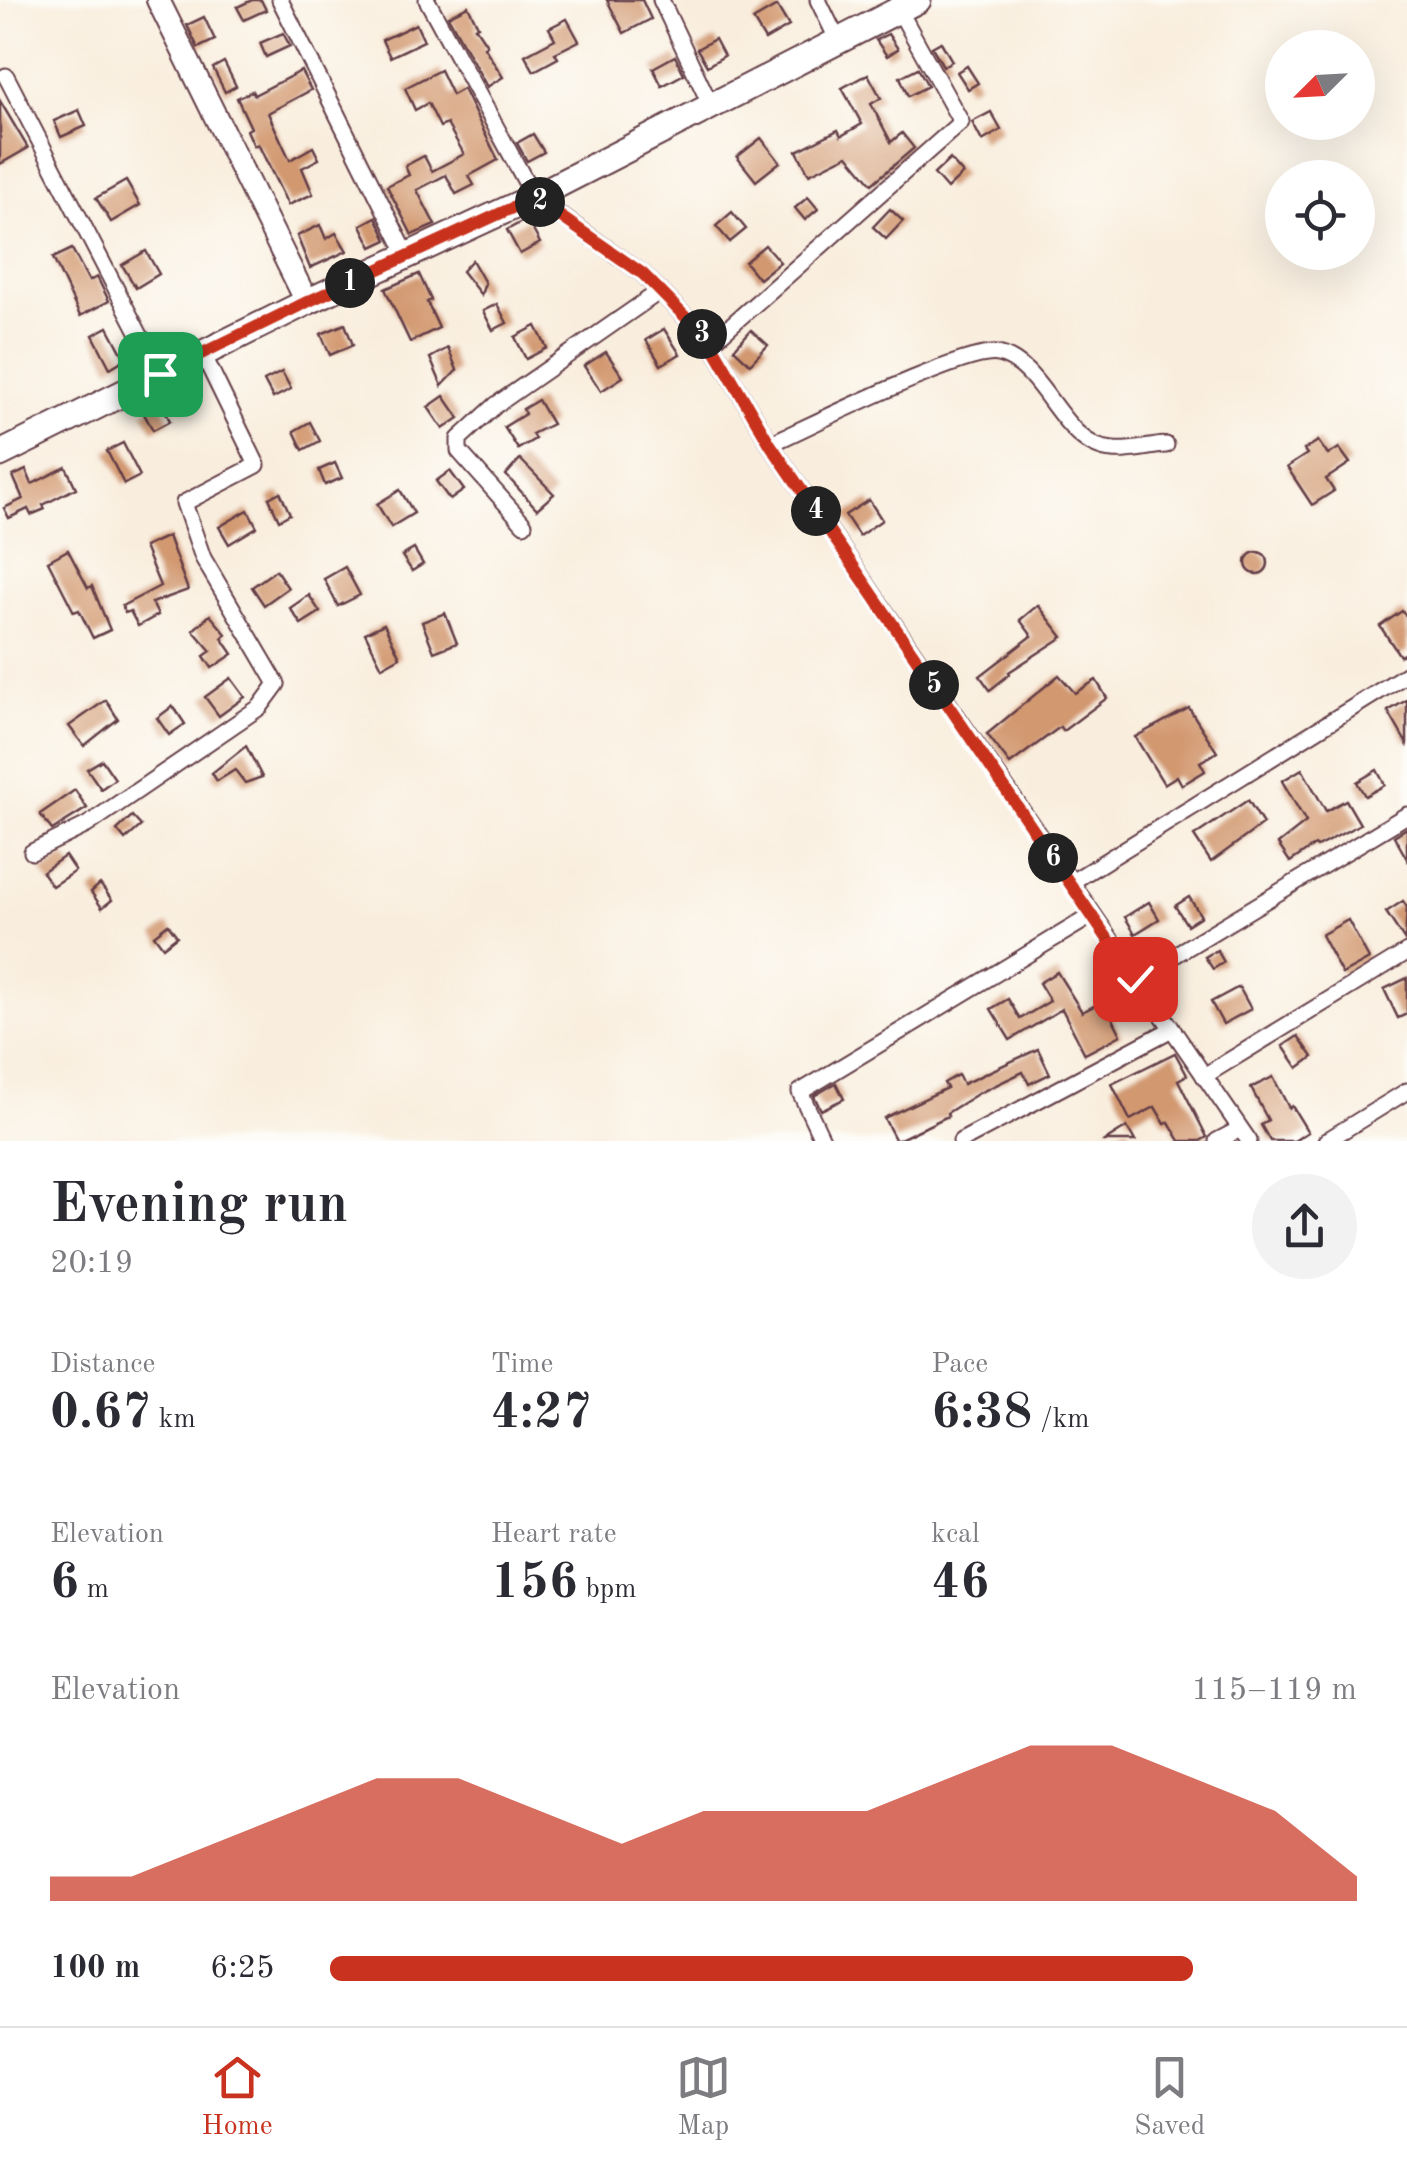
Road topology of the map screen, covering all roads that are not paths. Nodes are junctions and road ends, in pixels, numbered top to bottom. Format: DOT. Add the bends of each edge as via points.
graph roads {
  1 [pos="158,0"];
  2 [pos="280,0"];
  3 [pos="427,0"];
  4 [pos="661,0"];
  5 [pos="818,0"];
  6 [pos="908,5"];
  7 [pos="838,41"];
  8 [pos="6,76"];
  9 [pos="712,106"];
  10 [pos="534,198"];
  11 [pos="408,257"];
  12 [pos="660,291"];
  13 [pos="307,302"];
  14 [pos="711,343"];
  15 [pos="202,352"];
  16 [pos="160,374"];
  17 [pos="770,444"];
  18 [pos="1166,444"];
  19 [pos="0,454"];
  20 [pos="524,524"];
  21 [pos="1407,674"];
  22 [pos="1407,815"];
  23 [pos="32,852"];
  24 [pos="1070,883"];
  25 [pos="1091,916"];
  26 [pos="1407,952"];
  27 [pos="1135,979"];
  28 [pos="1170,1030"];
  29 [pos="1204,1076"];
  30 [pos="1407,1091"];
  31 [pos="1244,1135"];
  32 [pos="823,1141"];
  33 [pos="961,1141"];
  34 [pos="1218,1141"];
  35 [pos="1326,1141"];
  1 -- 13 [label="street"];
  2 -- 11 [label="street"];
  3 -- 10 [label="street"];
  4 -- 9 [label="street"];
  5 -- 7 [label="street"];
  6 -- 7 [label="main road"];
  6 -- 14 [label="street" via="961,122"];
  7 -- 9 [label="main road"];
  8 -- 16 [label="street"];
  9 -- 10 [label="main road"];
  10 -- 11 [label="main road"];
  10 -- 12 [label="street"];
  11 -- 13 [label="main road"];
  12 -- 14 [label="street"];
  12 -- 20 [label="street" via="458,439 459,451"];
  13 -- 15 [label="main road"];
  14 -- 17 [label="street"];
  15 -- 16 [label="main road"];
  15 -- 23 [label="street" via="258,465 184,503 203,558 277,684 260,707 87,824"];
  16 -- 19 [label="main road"];
  17 -- 18 [label="street" via="936,368 994,352 1015,360 1086,442 1112,450"];
  17 -- 24 [label="street"];
  21 -- 24 [label="street"];
  22 -- 27 [label="street"];
  24 -- 25 [label="street"];
  25 -- 27 [label="street"];
  25 -- 32 [label="street" via="800,1092"];
  26 -- 29 [label="street"];
  27 -- 28 [label="street"];
  28 -- 29 [label="street"];
  28 -- 33 [label="street"];
  29 -- 31 [label="street"];
  30 -- 35 [label="street"];
  31 -- 34 [label="street"];
}
